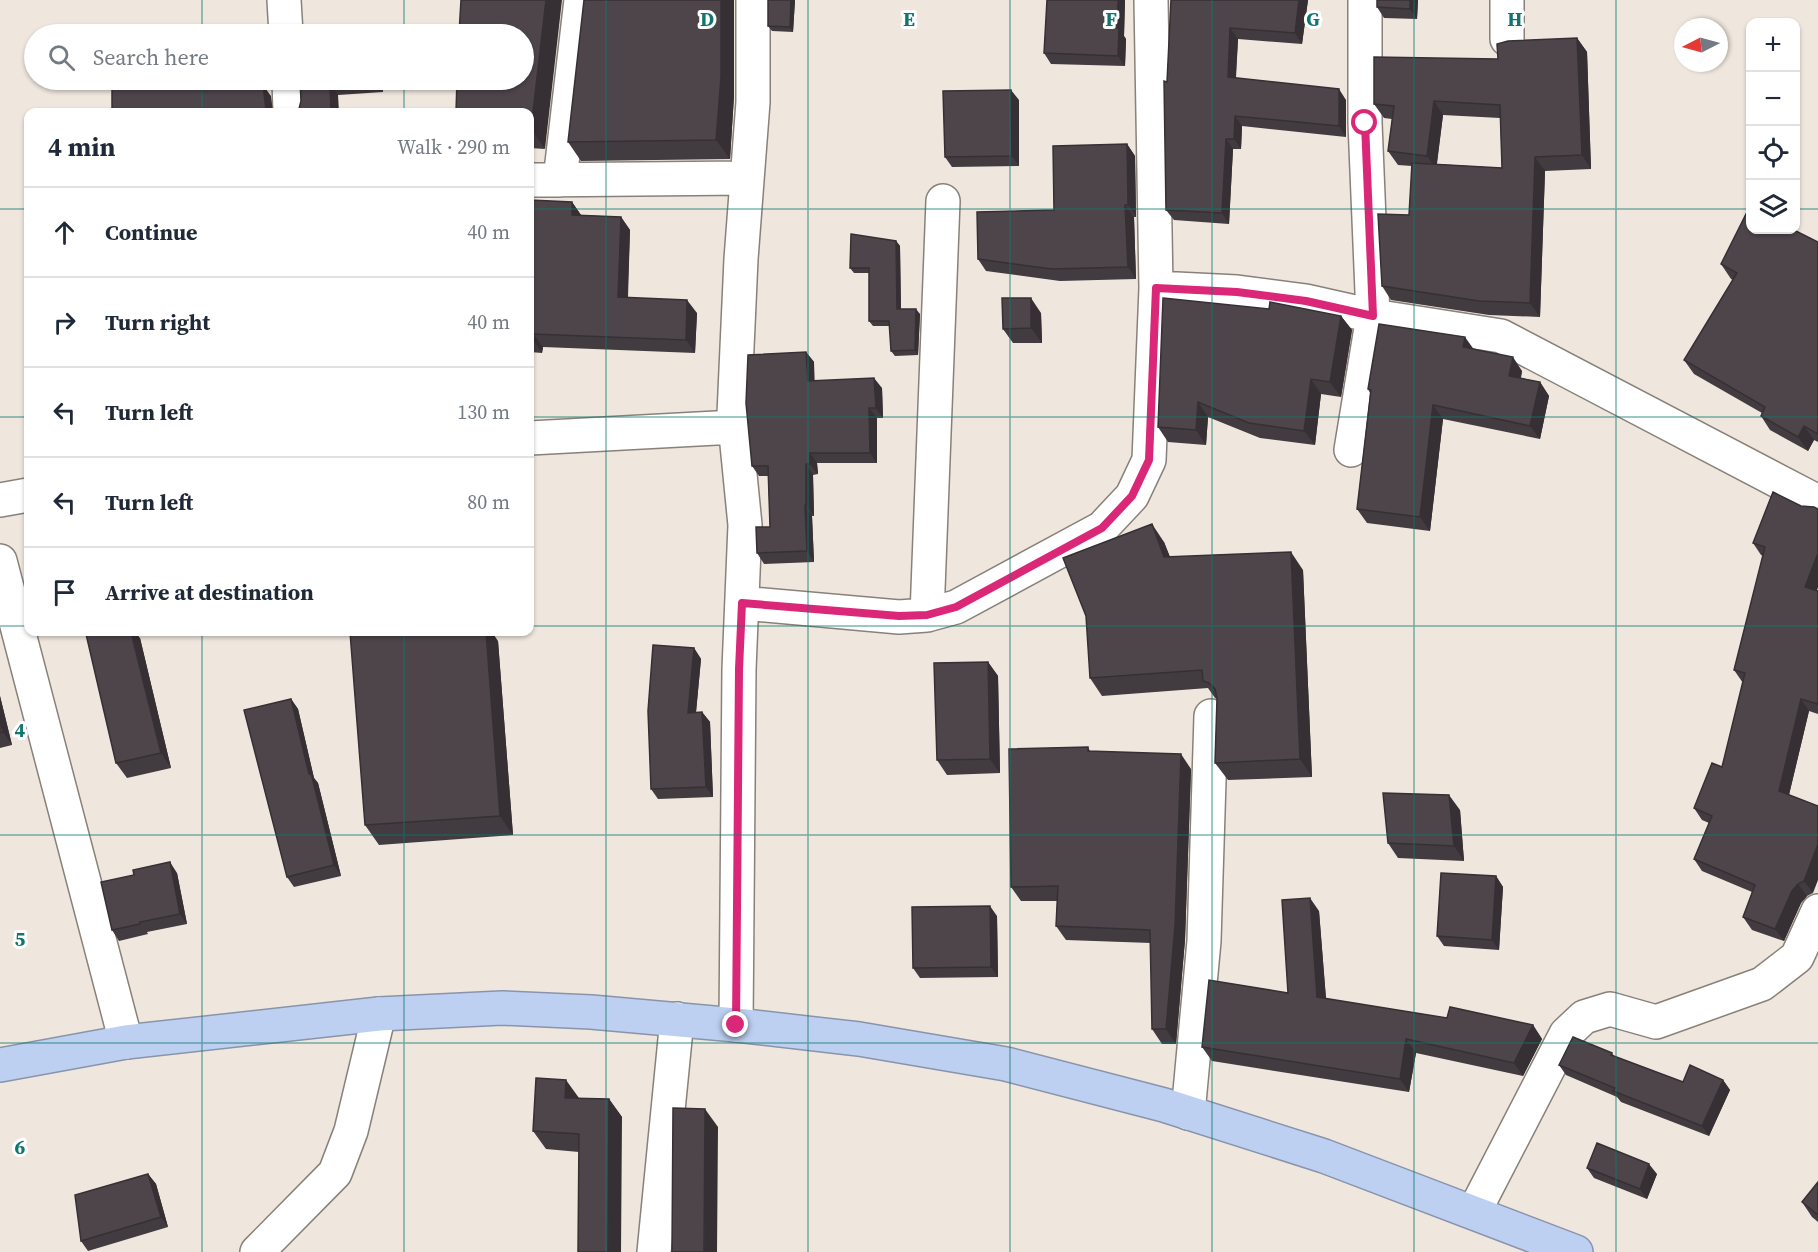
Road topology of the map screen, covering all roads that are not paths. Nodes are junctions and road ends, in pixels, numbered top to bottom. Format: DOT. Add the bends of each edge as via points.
graph roads {
  1 [pos="284,0"];
  2 [pos="581,0"];
  3 [pos="753,0"];
  4 [pos="1151,0"];
  5 [pos="1365,0"];
  6 [pos="1507,0"];
  7 [pos="285,24"];
  8 [pos="1507,39"];
  9 [pos="289,90"];
  10 [pos="290,108"];
  11 [pos="747,178"];
  12 [pos="544,180"];
  13 [pos="943,201"];
  14 [pos="1156,288"];
  15 [pos="1373,316"];
  16 [pos="735,427"];
  17 [pos="534,438"];
  18 [pos="1351,450"];
  19 [pos="24,496"];
  20 [pos="0,500"];
  21 [pos="1818,502"];
  22 [pos="0,561"];
  23 [pos="742,603"];
  24 [pos="927,615"];
  25 [pos="1211,716"];
  26 [pos="1818,911"];
  27 [pos="379,1014"];
  28 [pos="677,1019"];
  29 [pos="736,1025"];
  30 [pos="126,1042"];
  31 [pos="0,1065"];
  32 [pos="1188,1113"];
  33 [pos="1474,1212"];
  34 [pos="257,1252"];
  35 [pos="654,1252"];
  36 [pos="1576,1252"];
  1 -- 7 [label="street"];
  2 -- 12 [label="street"];
  3 -- 11 [label="street" via="753,102"];
  4 -- 14 [label="street"];
  5 -- 15 [label="street" via="1365,123"];
  6 -- 8 [label="street"];
  9 -- 10 [label="street"];
  11 -- 12 [label="street"];
  11 -- 16 [label="street"];
  13 -- 24 [label="street"];
  14 -- 15 [label="street" via="1237,292 1306,301"];
  14 -- 24 [label="street" via="1149,460 1132,496 1102,528 956,607"];
  15 -- 18 [label="street"];
  15 -- 21 [label="street" via="1501,336"];
  16 -- 17 [label="street"];
  16 -- 23 [label="street" via="745,525"];
  19 -- 20 [label="street"];
  22 -- 30 [label="street"];
  23 -- 24 [label="street"];
  23 -- 29 [label="street"];
  25 -- 32 [label="street" via="1204,941"];
  26 -- 33 [label="street" via="1797,957 1762,984 1656,1022 1610,1009 1584,1017 1566,1034"];
  27 -- 28 [label="highway" via="502,1008"];
  27 -- 30 [label="highway"];
  27 -- 34 [label="street" via="351,1131 335,1173"];
  28 -- 29 [label="highway"];
  28 -- 35 [label="street"];
  29 -- 32 [label="highway" via="1006,1064"];
  30 -- 31 [label="highway"];
  32 -- 33 [label="highway" via="1324,1156"];
  33 -- 36 [label="highway"];
}
